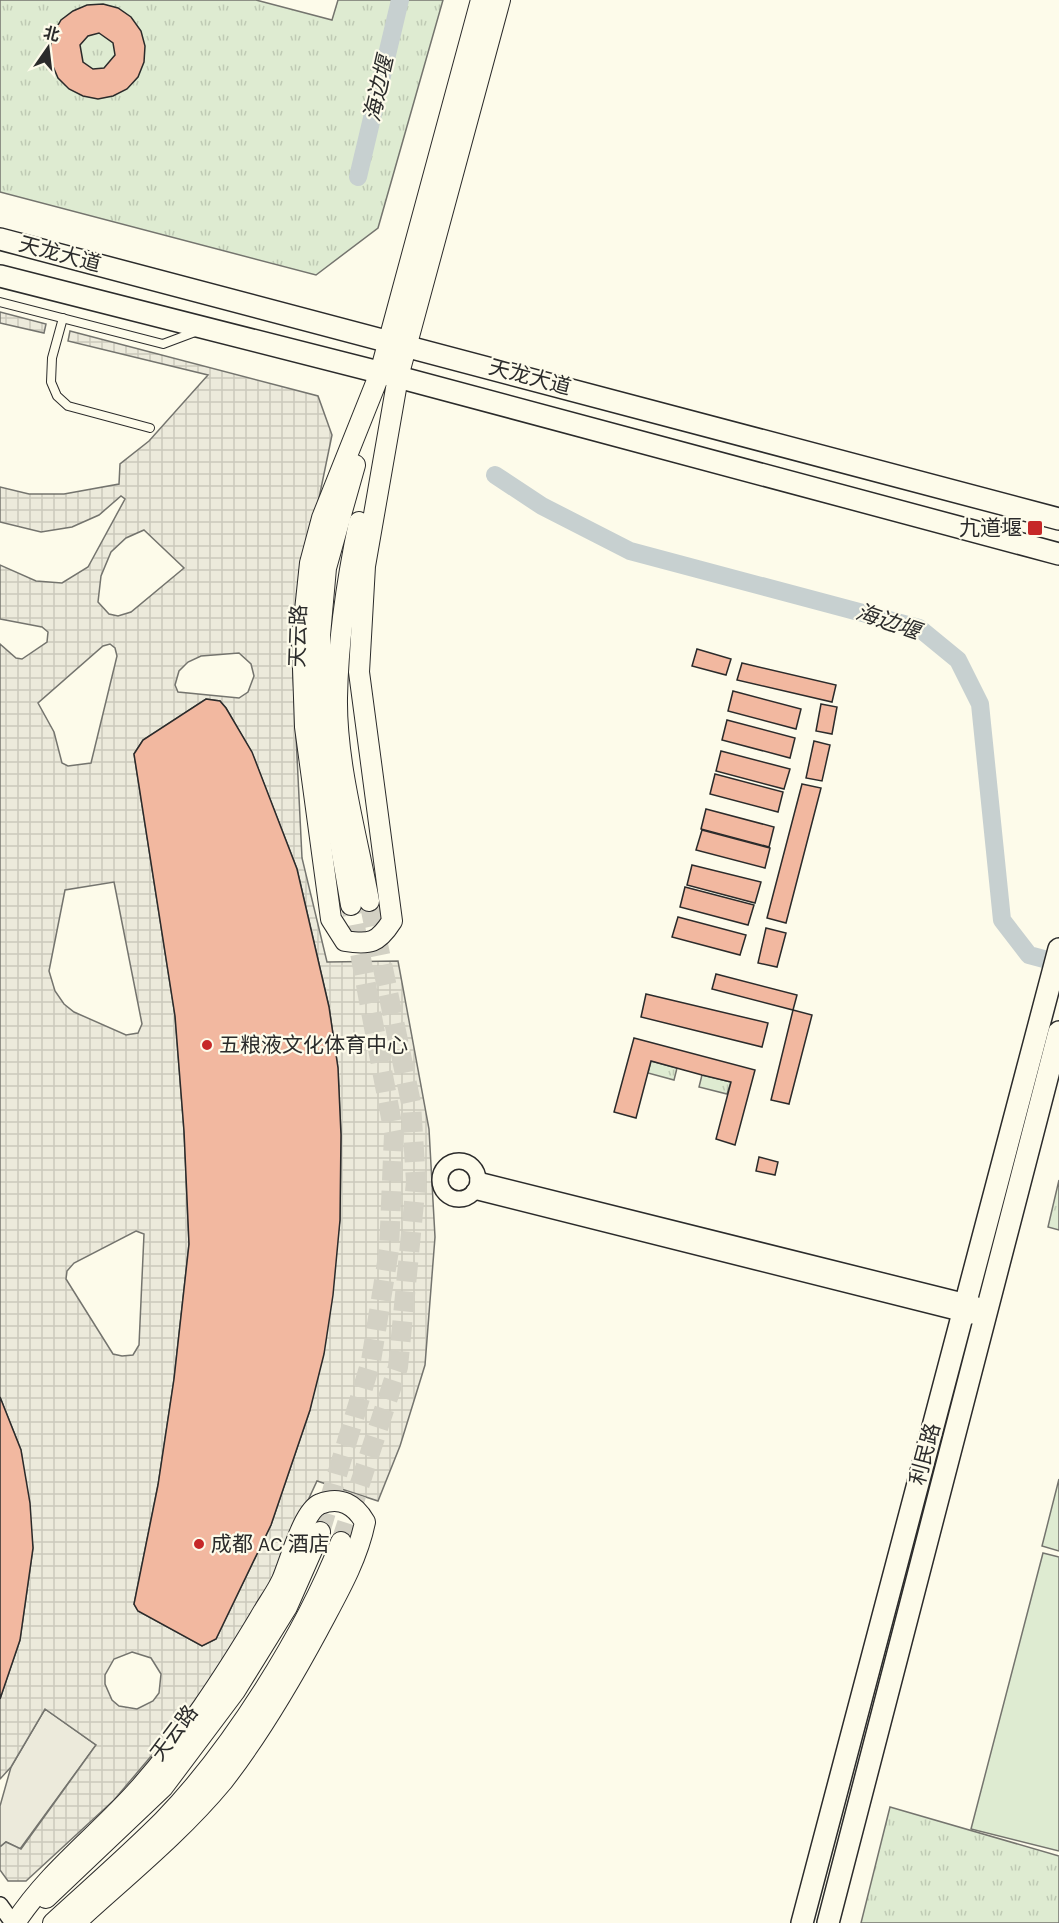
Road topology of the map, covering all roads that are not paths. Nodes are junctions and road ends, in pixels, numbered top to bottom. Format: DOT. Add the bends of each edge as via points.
graph roads {
  1 [pos="481,0"];
  2 [pos="500,0"];
  3 [pos="0,239"];
  4 [pos="0,276"];
  5 [pos="0,302"];
  6 [pos="63,318"];
  7 [pos="205,328"];
  8 [pos="398,342"];
  9 [pos="389,375"];
  10 [pos="150,428"];
  11 [pos="1059,519"];
  12 [pos="1059,554"];
  13 [pos="360,903"];
  14 [pos="1059,949"];
  15 [pos="1059,1032"];
  16 [pos="476,1185"];
  17 [pos="964,1307"];
  18 [pos="988,1314"];
  19 [pos="320,1532"];
  20 [pos="341,1542"];
  21 [pos="0,1905"];
  22 [pos="14,1923"];
  23 [pos="53,1923"];
  24 [pos="75,1923"];
  25 [pos="802,1923"];
  26 [pos="828,1923"];
  1 -- 8 [label="street"];
  2 -- 8 [label="street"];
  3 -- 8 [label="main road, 天龙大道"];
  4 -- 7 [label="main road, 天龙大道"];
  5 -- 6 [label="lane"];
  6 -- 7 [label="lane" via="163,344"];
  6 -- 10 [label="lane" via="52,358 51,382 57,396 68,406"];
  7 -- 9 [label="main road, 天龙大道"];
  8 -- 9 [label="street"];
  8 -- 11 [label="main road, 天龙大道"];
  9 -- 9 [label="street" via="322,518 310,563 302,639 305,727 331,919 345,941 365,944 383,936 392,921 359,672 365,566"];
  9 -- 12 [label="main road, 天龙大道"];
  9 -- 13 [label="street, 天云路" via="326,568 320,635 321,732"];
  14 -- 17 [label="main road, 利民路"];
  15 -- 18 [label="main road, 利民路"];
  16 -- 17 [label="street"];
  17 -- 18 [label="street"];
  17 -- 25 [label="main road, 利民路"];
  18 -- 26 [label="main road, 利民路"];
  19 -- 22 [label="street, 天云路" via="288,1607 236,1691 163,1787 68,1879"];
  20 -- 23 [label="street" via="315,1600 230,1740 164,1820"];
  21 -- 22 [label="street"];
  22 -- 24 [label="street" via="35,1892 138,1790 216,1689 281,1581 309,1514 318,1504 346,1502 358,1510 365,1522 360,1545 297,1668 224,1780 180,1827"];
}
